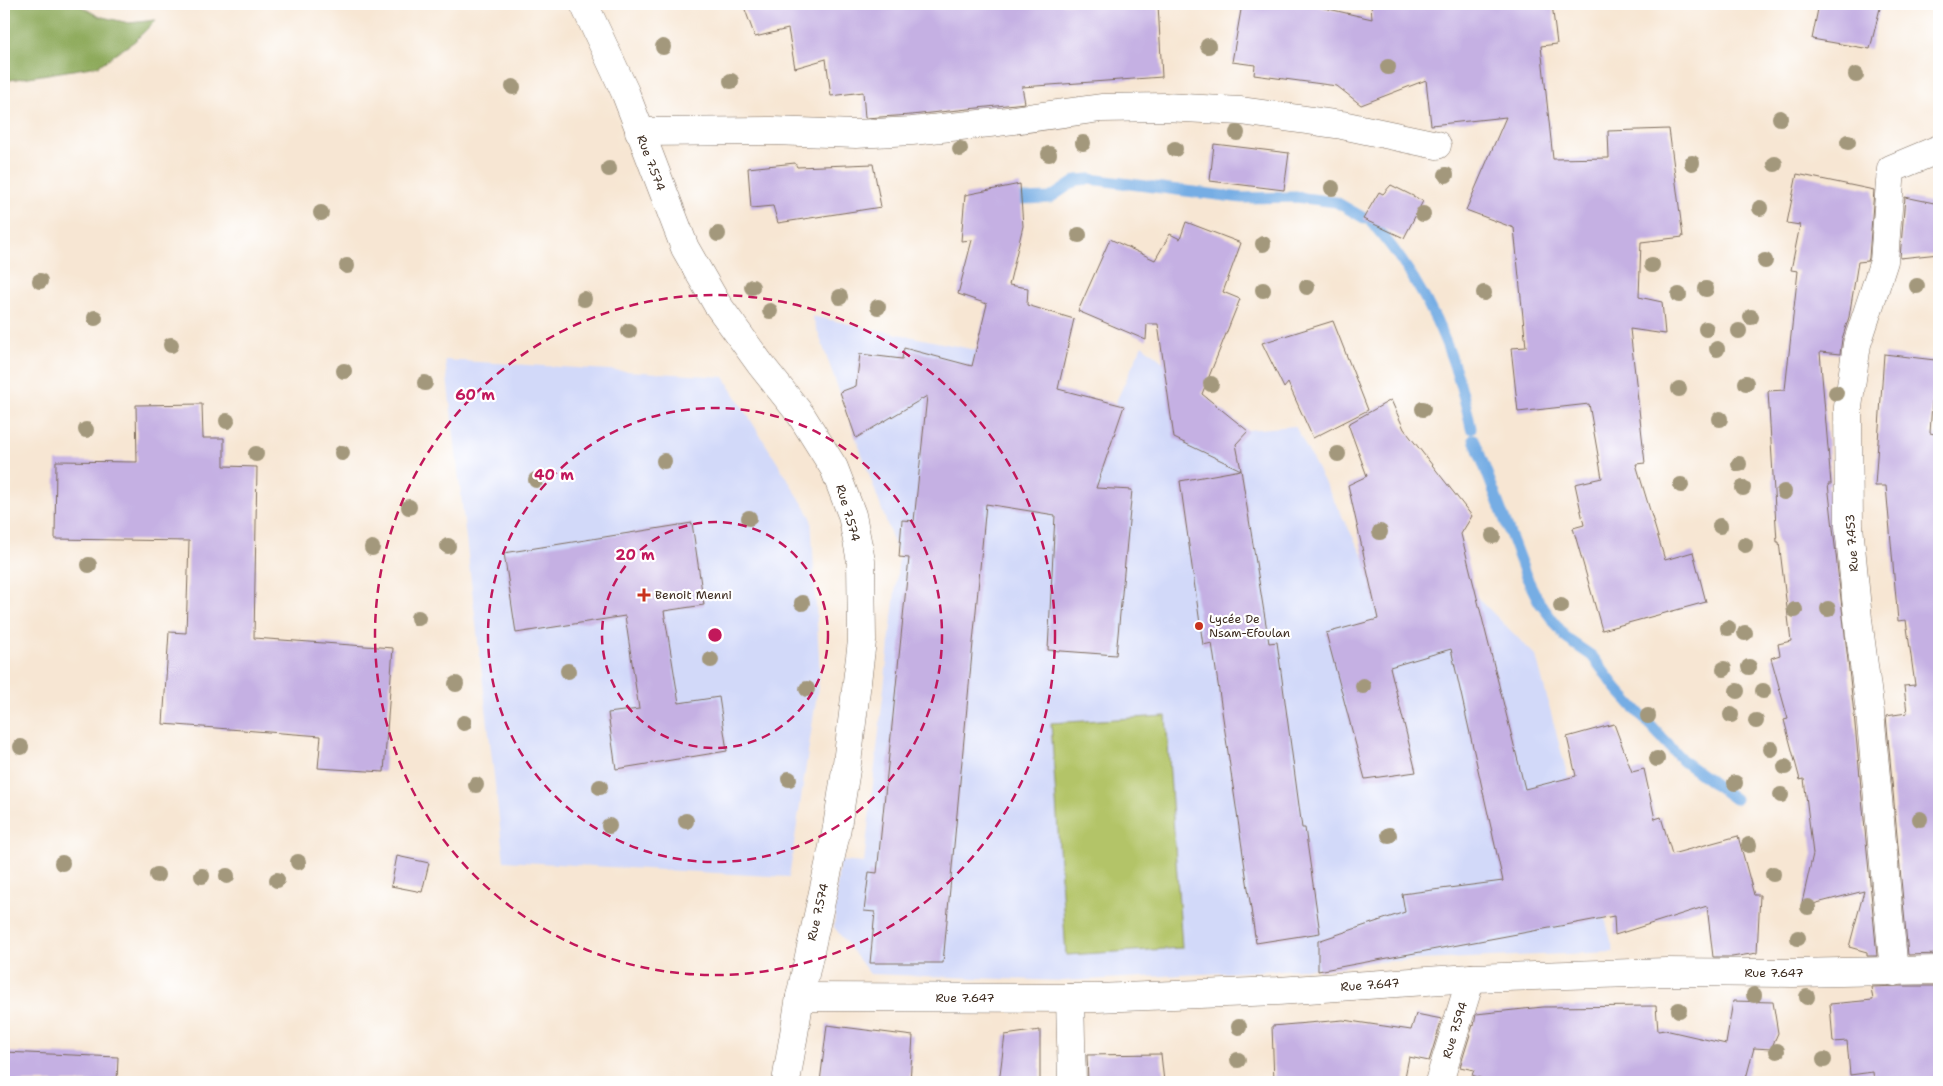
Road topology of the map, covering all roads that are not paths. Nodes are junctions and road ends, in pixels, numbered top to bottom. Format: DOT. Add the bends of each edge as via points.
graph roads {
  1 [pos="584,4"];
  2 [pos="639,132"];
  3 [pos="1436,145"];
  4 [pos="1939,149"];
  5 [pos="1939,970"];
  6 [pos="1894,972"];
  7 [pos="1471,978"];
  8 [pos="800,997"];
  9 [pos="1070,998"];
  10 [pos="786,1082"];
  11 [pos="1072,1082"];
  12 [pos="1440,1082"];
  1 -- 2 [label="street, Rue 7.574" via="625,92"];
  2 -- 3 [label="street" via="865,134 999,122 1101,108 1165,107 1241,112 1342,125"];
  2 -- 8 [label="street, Rue 7.574" via="685,248 712,296 801,414 834,468 852,515 861,561 862,641 847,763 836,833"];
  4 -- 6 [label="street, Rue 7.453" via="1892,169 1884,261 1857,344 1848,406 1850,526"];
  5 -- 6 [label="street, Rue 7.647"];
  6 -- 7 [label="street, Rue 7.647" via="1666,972"];
  7 -- 9 [label="street, Rue 7.647" via="1278,991"];
  7 -- 12 [label="street, Rue 7.594"];
  8 -- 9 [label="street, Rue 7.647"];
  8 -- 10 [label="street, Rue 7.574"];
  9 -- 11 [label="street"];
}
